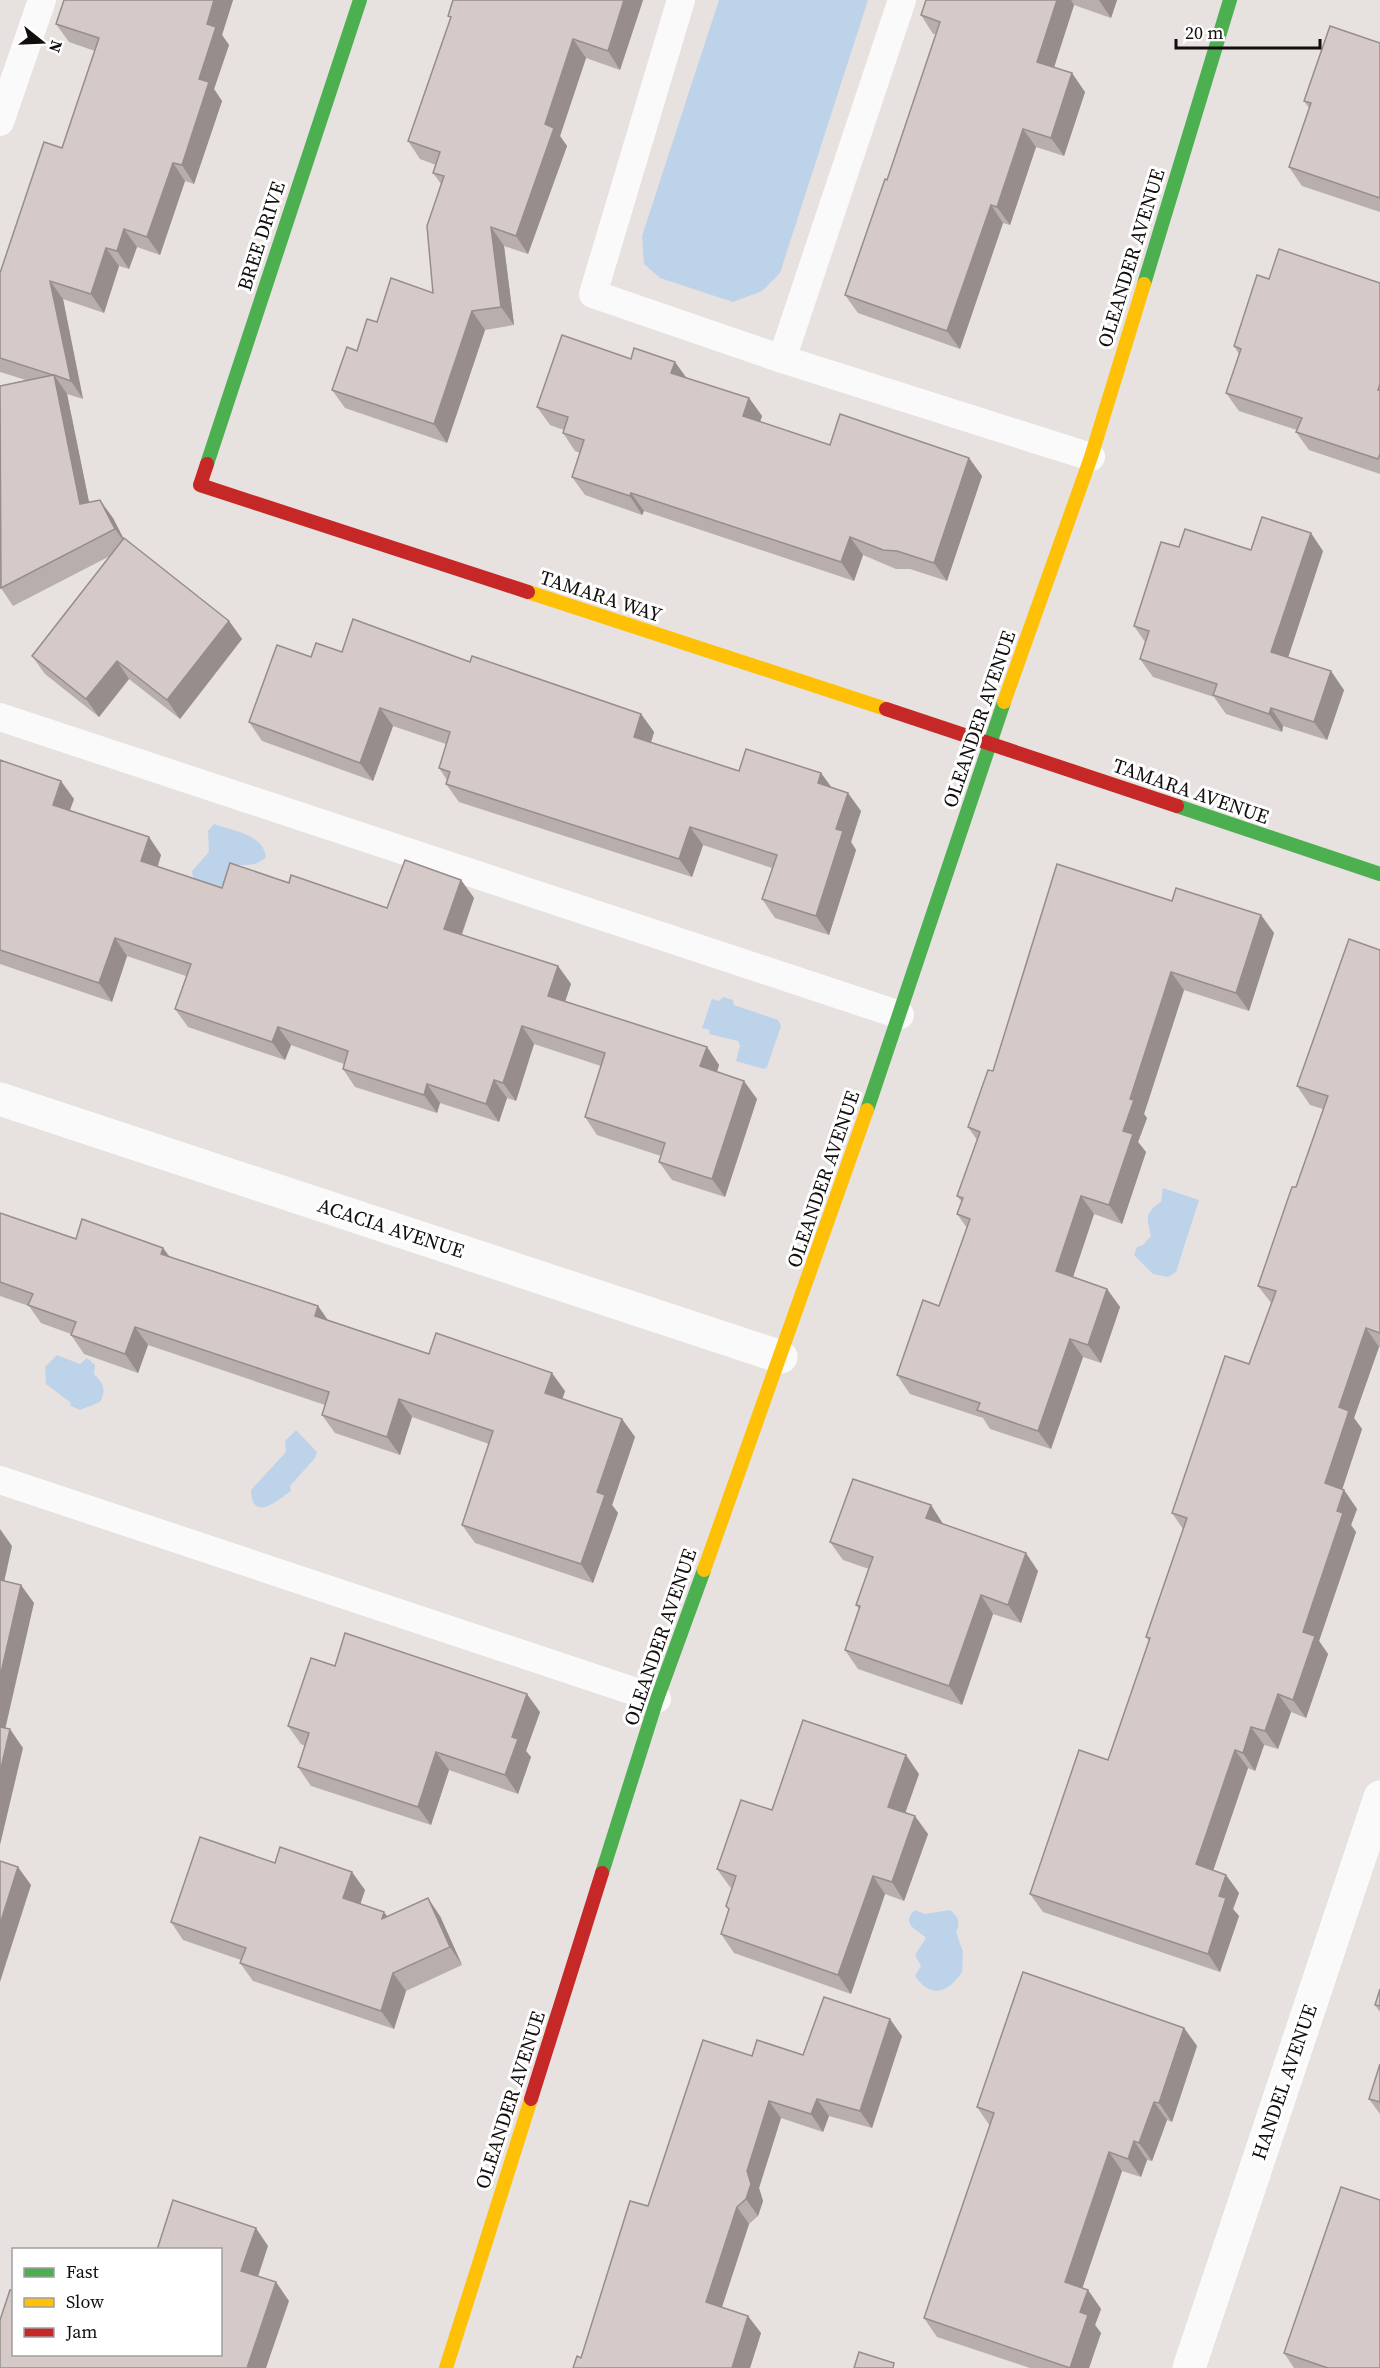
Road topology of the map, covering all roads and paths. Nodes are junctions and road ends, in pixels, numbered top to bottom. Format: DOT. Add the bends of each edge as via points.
graph roads {
  1 [pos="42,0"];
  2 [pos="360,0"];
  3 [pos="681,0"];
  4 [pos="902,0"];
  5 [pos="1230,0"];
  6 [pos="0,122"];
  7 [pos="782,359"];
  8 [pos="1091,457"];
  9 [pos="200,485"];
  10 [pos="0,717"];
  11 [pos="990,743"];
  12 [pos="1380,874"];
  13 [pos="900,1015"];
  14 [pos="0,1099"];
  15 [pos="781,1357"];
  16 [pos="0,1480"];
  17 [pos="657,1699"];
  18 [pos="1380,1797"];
  19 [pos="446,2368"];
  20 [pos="1189,2368"];
  1 -- 6 [label="lane"];
  2 -- 9 [label="street, BREE DRIVE"];
  3 -- 7 [label="lane" via="593,294"];
  4 -- 7 [label="lane"];
  5 -- 8 [label="street, OLEANDER AVENUE"];
  7 -- 8 [label="lane"];
  8 -- 11 [label="street, OLEANDER AVENUE"];
  9 -- 11 [label="street, TAMARA WAY"];
  10 -- 13 [label="lane"];
  11 -- 12 [label="street, TAMARA AVENUE"];
  11 -- 13 [label="street, OLEANDER AVENUE"];
  13 -- 15 [label="street, OLEANDER AVENUE"];
  14 -- 15 [label="street, ACACIA AVENUE"];
  15 -- 17 [label="street, OLEANDER AVENUE"];
  16 -- 17 [label="lane"];
  17 -- 19 [label="street, OLEANDER AVENUE"];
  18 -- 20 [label="street, HANDEL AVENUE"];
}
